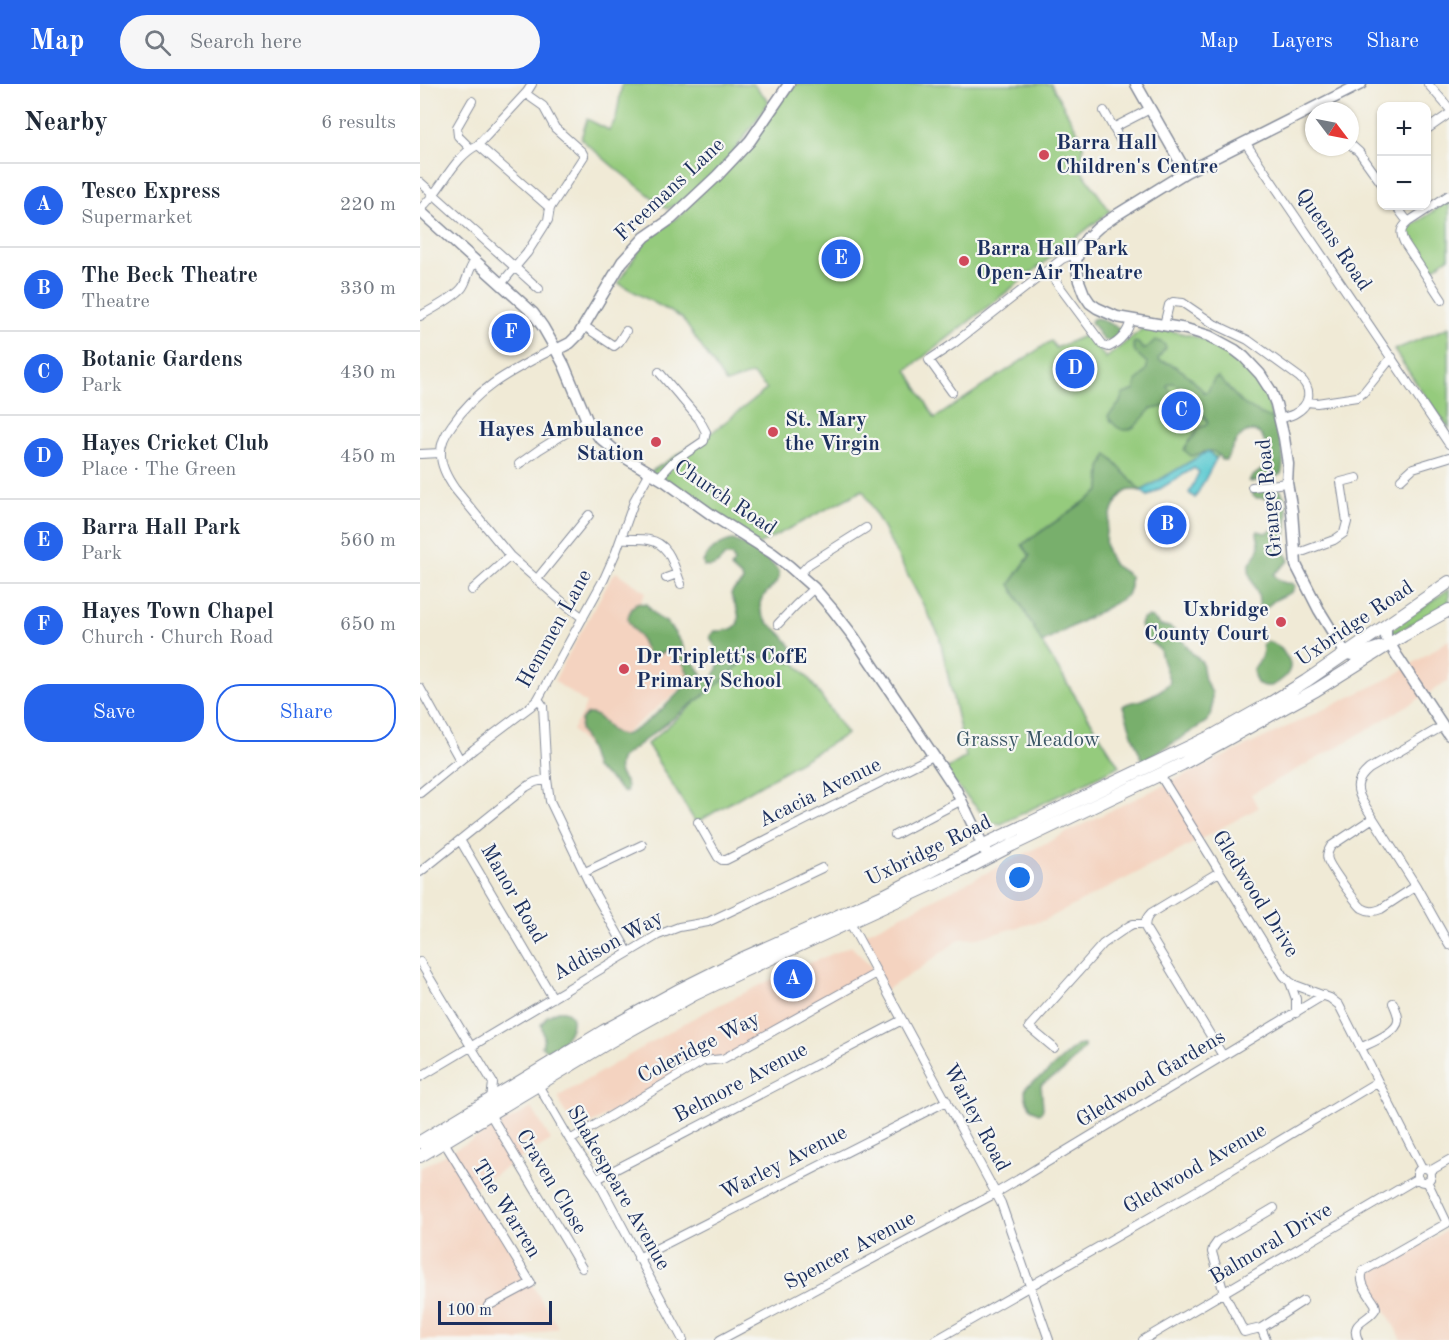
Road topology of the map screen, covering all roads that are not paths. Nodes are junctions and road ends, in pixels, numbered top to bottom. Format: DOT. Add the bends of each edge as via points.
graph roads {
  1 [pos="532,84"];
  2 [pos="789,84"];
  3 [pos="1136,84"];
  4 [pos="1428,84"];
  5 [pos="1355,85"];
  6 [pos="526,94"];
  7 [pos="472,101"];
  8 [pos="1331,102"];
  9 [pos="1449,108"];
  10 [pos="1150,109"];
  11 [pos="1104,111"];
  12 [pos="1449,114"];
  13 [pos="1305,116"];
  14 [pos="1431,127"];
  15 [pos="1113,128"];
  16 [pos="1245,142"];
  17 [pos="1122,143"];
  18 [pos="474,147"];
  19 [pos="1359,152"];
  20 [pos="1186,172"];
  21 [pos="1377,177"];
  22 [pos="420,182"];
  23 [pos="434,194"];
  24 [pos="1449,195"];
  25 [pos="550,208"];
  26 [pos="420,210"];
  27 [pos="1399,210"];
  28 [pos="1408,222"];
  29 [pos="1077,257"];
  30 [pos="475,261"];
  31 [pos="515,267"];
  32 [pos="1048,271"];
  33 [pos="1443,282"];
  34 [pos="501,284"];
  35 [pos="1434,288"];
  36 [pos="539,289"];
  37 [pos="1442,300"];
  38 [pos="420,316"];
  39 [pos="1131,319"];
  40 [pos="1164,325"];
  41 [pos="584,326"];
  42 [pos="626,331"];
  43 [pos="556,349"];
  44 [pos="1392,357"];
  45 [pos="659,372"];
  46 [pos="952,393"];
  47 [pos="1306,402"];
  48 [pos="1280,419"];
  49 [pos="587,420"];
  50 [pos="1449,444"];
  51 [pos="441,453"];
  52 [pos="420,454"];
  53 [pos="1449,457"];
  54 [pos="519,464"];
  55 [pos="654,475"];
  56 [pos="1357,478"];
  57 [pos="1401,479"];
  58 [pos="1287,483"];
  59 [pos="1252,487"];
  60 [pos="589,515"];
  61 [pos="866,528"];
  62 [pos="621,538"];
  63 [pos="1296,554"];
  64 [pos="510,556"];
  65 [pos="677,574"];
  66 [pos="799,574"];
  67 [pos="666,578"];
  68 [pos="537,579"];
  69 [pos="1449,582"];
  70 [pos="681,584"];
  71 [pos="814,588"];
  72 [pos="472,590"];
  73 [pos="1449,610"];
  74 [pos="583,618"];
  75 [pos="778,624"];
  76 [pos="1386,626"];
  77 [pos="1390,644"];
  78 [pos="1346,654"];
  79 [pos="420,688"];
  80 [pos="538,699"];
  81 [pos="1446,730"];
  82 [pos="933,756"];
  83 [pos="460,760"];
  84 [pos="1154,764"];
  85 [pos="1160,775"];
  86 [pos="547,779"];
  87 [pos="420,793"];
  88 [pos="962,800"];
  89 [pos="1373,818"];
  90 [pos="698,822"];
  91 [pos="895,835"];
  92 [pos="460,840"];
  93 [pos="642,845"];
  94 [pos="983,845"];
  95 [pos="990,857"];
  96 [pos="822,868"];
  97 [pos="420,872"];
  98 [pos="585,872"];
  99 [pos="1219,872"];
  100 [pos="1416,886"];
  101 [pos="850,923"];
  102 [pos="1145,924"];
  103 [pos="1449,945"];
  104 [pos="628,952"];
  105 [pos="420,962"];
  106 [pos="877,973"];
  107 [pos="1290,982"];
  108 [pos="1324,995"];
  109 [pos="552,998"];
  110 [pos="1393,1003"];
  111 [pos="649,1005"];
  112 [pos="664,1011"];
  113 [pos="1296,1013"];
  114 [pos="902,1020"];
  115 [pos="471,1047"];
  116 [pos="1054,1048"];
  117 [pos="1360,1048"];
  118 [pos="1223,1056"];
  119 [pos="420,1077"];
  120 [pos="1377,1082"];
  121 [pos="493,1083"];
  122 [pos="538,1085"];
  123 [pos="509,1089"];
  124 [pos="491,1099"];
  125 [pos="946,1101"];
  126 [pos="490,1114"];
  127 [pos="570,1140"];
  128 [pos="420,1142"];
  129 [pos="444,1142"];
  130 [pos="420,1156"];
  131 [pos="1449,1160"];
  132 [pos="1426,1169"];
  133 [pos="1418,1178"];
  134 [pos="597,1179"];
  135 [pos="1427,1181"];
  136 [pos="996,1193"];
  137 [pos="1274,1208"];
  138 [pos="638,1258"];
  139 [pos="582,1268"];
  140 [pos="1030,1287"];
  141 [pos="1224,1293"];
  142 [pos="1303,1301"];
  143 [pos="488,1306"];
  144 [pos="1261,1328"];
  145 [pos="683,1340"];
  146 [pos="720,1340"];
  147 [pos="936,1340"];
  148 [pos="1049,1340"];
  149 [pos="1143,1340"];
  150 [pos="1266,1340"];
  151 [pos="1358,1340"];
  1 -- 6 [label="street"];
  2 -- 41 [label="street, Freemans Lane" via="750,141 622,262"];
  3 -- 10 [label="street"];
  4 -- 9 [label="street"];
  5 -- 8 [label="street"];
  6 -- 18 [label="street"];
  6 -- 25 [label="street" via="543,106 555,128 584,156"];
  7 -- 18 [label="street" via="457,127 458,136"];
  10 -- 15 [label="street"];
  10 -- 20 [label="street"];
  11 -- 15 [label="street"];
  12 -- 14 [label="street"];
  13 -- 16 [label="street"];
  15 -- 17 [label="street"];
  16 -- 20 [label="street"];
  16 -- 44 [label="street, Queens Road"];
  18 -- 23 [label="street" via="445,176"];
  18 -- 25 [label="street"];
  19 -- 21 [label="street"];
  20 -- 29 [label="street" via="1092,232"];
  22 -- 23 [label="street"];
  23 -- 26 [label="street"];
  23 -- 31 [label="street"];
  24 -- 28 [label="street"];
  25 -- 31 [label="street" via="548,220"];
  26 -- 30 [label="street, Church Road"];
  27 -- 28 [label="street"];
  28 -- 35 [label="street" via="1400,235"];
  29 -- 32 [label="street" via="1064,258"];
  29 -- 39 [label="street" via="1079,281 1087,299 1097,309"];
  30 -- 34 [label="street, Church Road"];
  30 -- 38 [label="street" via="459,291"];
  31 -- 34 [label="street"];
  31 -- 36 [label="street"];
  32 -- 39 [label="street" via="1103,345 1108,347 1119,341"];
  32 -- 46 [label="street" via="929,360"];
  33 -- 35 [label="street"];
  34 -- 43 [label="street, Church Road" via="533,314"];
  35 -- 37 [label="street"];
  39 -- 40 [label="street"];
  40 -- 47 [label="street" via="1168,305 1183,303 1248,340 1299,377 1308,387"];
  40 -- 48 [label="street" via="1209,336 1244,357 1271,391"];
  41 -- 42 [label="street" via="614,346"];
  41 -- 43 [label="street, Freemans Lane" via="574,339"];
  43 -- 49 [label="street, Church Road"];
  43 -- 51 [label="street" via="479,394 450,428"];
  44 -- 47 [label="street" via="1357,397 1317,404"];
  44 -- 50 [label="street, Queens Road"];
  45 -- 55 [label="street, Hemmen Lane" via="699,419 706,437"];
  47 -- 48 [label="street, Grange Road" via="1293,415"];
  48 -- 58 [label="street, Grange Road" via="1289,473"];
  49 -- 54 [label="street"];
  49 -- 55 [label="street, Church Road" via="612,449"];
  51 -- 52 [label="street"];
  51 -- 64 [label="street" via="455,489"];
  53 -- 57 [label="street" via="1413,468"];
  55 -- 62 [label="street, Hemmen Lane" via="638,493"];
  55 -- 66 [label="street, Church Road"];
  56 -- 63 [label="street" via="1341,482 1347,522 1344,533"];
  58 -- 59 [label="street"];
  58 -- 63 [label="street, Grange Road"];
  60 -- 68 [label="street"];
  61 -- 66 [label="street"];
  62 -- 65 [label="street" via="659,543"];
  62 -- 74 [label="street, Hemmen Lane"];
  63 -- 78 [label="street, Grange Road" via="1296,565"];
  64 -- 68 [label="street"];
  64 -- 72 [label="street"];
  65 -- 67 [label="street"];
  65 -- 70 [label="street"];
  66 -- 71 [label="street, Church Road"];
  68 -- 74 [label="street"];
  69 -- 76 [label="main road, Uxbridge Road"];
  71 -- 75 [label="street"];
  71 -- 82 [label="street, Church Road" via="853,636"];
  73 -- 77 [label="main road, Uxbridge Road"];
  74 -- 80 [label="street, Hemmen Lane"];
  76 -- 77 [label="street"];
  76 -- 78 [label="main road, Uxbridge Road"];
  77 -- 78 [label="street"];
  77 -- 81 [label="street"];
  77 -- 85 [label="main road, Uxbridge Road"];
  78 -- 84 [label="main road, Uxbridge Road" via="1269,704"];
  79 -- 83 [label="street"];
  80 -- 83 [label="street, Hemmen Lane"];
  80 -- 86 [label="street" via="543,706"];
  81 -- 89 [label="street" via="1383,760 1363,774 1357,791"];
  82 -- 88 [label="street, Church Road"];
  82 -- 90 [label="street, Acacia Avenue" via="726,860 718,857"];
  83 -- 87 [label="street, Hemmen Lane"];
  84 -- 85 [label="main road"];
  84 -- 94 [label="main road, Uxbridge Road"];
  85 -- 95 [label="main road, Uxbridge Road"];
  85 -- 99 [label="street, Gledwood Drive"];
  86 -- 92 [label="street" via="526,787"];
  86 -- 98 [label="street" via="552,804"];
  88 -- 91 [label="street"];
  88 -- 94 [label="street, Church Road"];
  89 -- 100 [label="street"];
  89 -- 100 [label="street" via="1331,846 1329,862 1359,905 1369,911 1381,909"];
  92 -- 97 [label="street"];
  92 -- 109 [label="street, Manor Road"];
  93 -- 98 [label="street"];
  94 -- 95 [label="street, Church Road"];
  94 -- 111 [label="main road, Uxbridge Road"];
  95 -- 101 [label="main road, Uxbridge Road"];
  96 -- 104 [label="street, Addison Way" via="708,922 666,931"];
  98 -- 104 [label="street"];
  99 -- 102 [label="street" via="1151,914"];
  99 -- 107 [label="street, Gledwood Drive"];
  100 -- 103 [label="street"];
  101 -- 106 [label="street, Warley Road"];
  101 -- 112 [label="main road, Uxbridge Road"];
  102 -- 116 [label="street" via="1133,924 1103,944 1029,1027"];
  102 -- 118 [label="street"];
  104 -- 109 [label="street, Addison Way"];
  105 -- 115 [label="street"];
  106 -- 114 [label="street, Warley Road"];
  106 -- 127 [label="street, Coleridge Way" via="723,1059 703,1061"];
  107 -- 108 [label="street, Gledwood Drive"];
  107 -- 113 [label="street"];
  108 -- 113 [label="street, Gledwood Gardens"];
  108 -- 117 [label="street, Gledwood Drive" via="1339,1005"];
  109 -- 115 [label="street, Addison Way"];
  110 -- 117 [label="street" via="1396,1027"];
  111 -- 112 [label="main road" via="659,1004"];
  111 -- 123 [label="main road, Uxbridge Road"];
  112 -- 122 [label="main road, Uxbridge Road"];
  113 -- 118 [label="street, Gledwood Gardens"];
  114 -- 125 [label="street, Warley Road"];
  114 -- 134 [label="street, Belmore Avenue"];
  115 -- 119 [label="street, Addison Way"];
  115 -- 121 [label="street"];
  117 -- 120 [label="street, Gledwood Drive"];
  118 -- 136 [label="street, Gledwood Gardens"];
  120 -- 132 [label="street, Gledwood Drive"];
  120 -- 140 [label="street, Gledwood Avenue"];
  121 -- 123 [label="street"];
  121 -- 124 [label="street"];
  122 -- 126 [label="main road, Uxbridge Road"];
  122 -- 127 [label="street, Shakespeare Avenue"];
  123 -- 124 [label="main road, Uxbridge Road"];
  124 -- 128 [label="main road, Uxbridge Road"];
  125 -- 136 [label="street, Warley Road"];
  125 -- 138 [label="street, Warley Avenue"];
  126 -- 129 [label="main road, Uxbridge Road"];
  126 -- 139 [label="street, Craven Close"];
  127 -- 134 [label="street, Shakespeare Avenue"];
  129 -- 130 [label="main road, Uxbridge Road"];
  129 -- 143 [label="street, The Warren" via="531,1283"];
  131 -- 132 [label="street"];
  132 -- 133 [label="street" via="1418,1172"];
  132 -- 135 [label="street" via="1431,1177"];
  133 -- 135 [label="street"];
  133 -- 141 [label="street, Balmoral Drive"];
  134 -- 138 [label="street, Shakespeare Avenue"];
  135 -- 151 [label="street" via="1447,1223 1363,1271 1362,1282 1376,1308 1357,1326"];
  136 -- 140 [label="street, Warley Road"];
  136 -- 146 [label="street, Spencer Avenue"];
  137 -- 141 [label="street" via="1214,1244 1212,1252"];
  138 -- 145 [label="street, Shakespeare Avenue"];
  140 -- 147 [label="street, Gledwood Avenue"];
  140 -- 148 [label="street, Warley Road"];
  141 -- 144 [label="street" via="1244,1332"];
  141 -- 149 [label="street, Balmoral Drive"];
  142 -- 144 [label="street"];
  144 -- 150 [label="street"];
}
